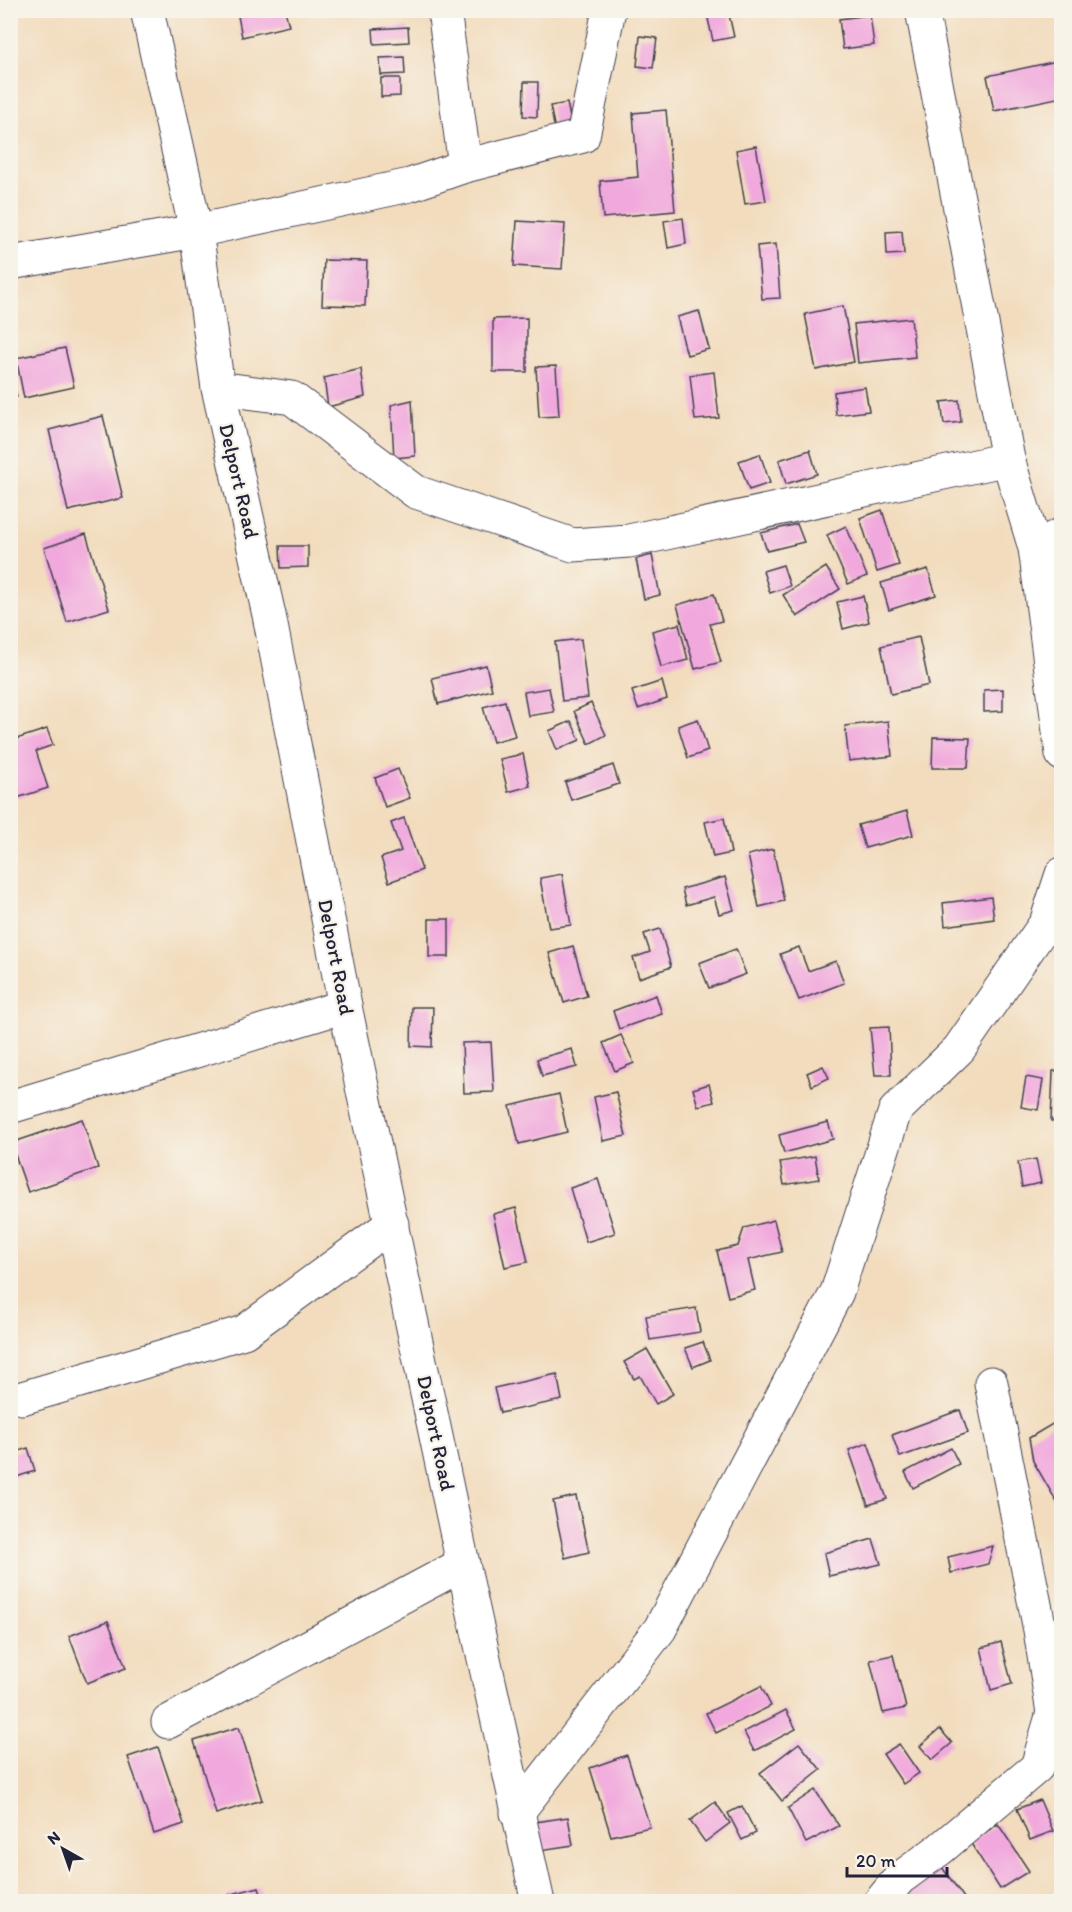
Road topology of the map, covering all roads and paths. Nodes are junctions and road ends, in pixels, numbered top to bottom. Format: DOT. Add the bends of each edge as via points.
graph roads {
  1 [pos="147,10"];
  2 [pos="444,10"];
  3 [pos="609,10"];
  4 [pos="922,10"];
  5 [pos="465,166"];
  6 [pos="196,231"];
  7 [pos="10,263"];
  8 [pos="218,388"];
  9 [pos="1008,459"];
  10 [pos="1048,541"];
  11 [pos="1062,754"];
  12 [pos="1062,874"];
  13 [pos="345,1006"];
  14 [pos="10,1107"];
  15 [pos="392,1224"];
  16 [pos="991,1383"];
  17 [pos="22,1398"];
  18 [pos="463,1564"];
  19 [pos="1057,1710"];
  20 [pos="168,1722"];
  21 [pos="517,1813"];
  22 [pos="538,1902"];
  23 [pos="880,1902"];
  1 -- 6 [label="street, Delport Road"];
  2 -- 5 [label="street"];
  3 -- 5 [label="street" via="583,136"];
  4 -- 9 [label="street"];
  5 -- 6 [label="street" via="410,186"];
  6 -- 7 [label="street"];
  6 -- 8 [label="street, Delport Road"];
  8 -- 9 [label="street" via="292,398 416,492 573,545 629,541"];
  8 -- 13 [label="street, Delport Road" via="269,615"];
  9 -- 10 [label="street"];
  10 -- 11 [label="street"];
  12 -- 21 [label="street" via="1046,923 959,1049 895,1111 837,1292 660,1629"];
  13 -- 14 [label="street"];
  13 -- 15 [label="street, Delport Road"];
  15 -- 17 [label="street" via="244,1332"];
  15 -- 18 [label="street, Delport Road"];
  16 -- 19 [label="street"];
  18 -- 20 [label="street"];
  18 -- 21 [label="street, Delport Road"];
  19 -- 23 [label="street" via="1037,1767 940,1850 899,1879"];
  21 -- 22 [label="street, Delport Road"];
}
